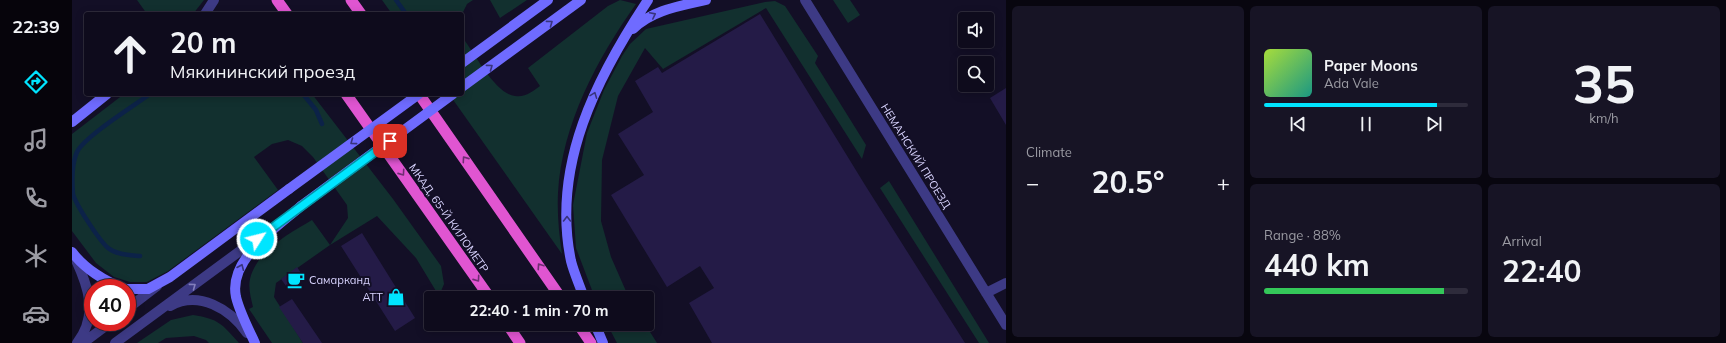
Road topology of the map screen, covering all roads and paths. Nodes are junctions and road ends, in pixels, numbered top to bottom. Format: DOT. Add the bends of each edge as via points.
graph roads {
  1 [pos="214,0"];
  2 [pos="277,0"];
  3 [pos="351,0"];
  4 [pos="548,0"];
  5 [pos="581,0"];
  6 [pos="648,0"];
  7 [pos="706,0"];
  8 [pos="805,0"];
  9 [pos="206,12"];
  10 [pos="286,12"];
  11 [pos="360,12"];
  12 [pos="623,39"];
  13 [pos="464,62"];
  14 [pos="464,86"];
  15 [pos="104,96"];
  16 [pos="342,96"];
  17 [pos="347,96"];
  18 [pos="416,96"];
  19 [pos="420,96"];
  20 [pos="450,96"];
  21 [pos="363,118"];
  22 [pos="72,122"];
  23 [pos="301,206"];
  24 [pos="73,253"];
  25 [pos="170,277"];
  26 [pos="106,279"];
  27 [pos="1006,283"];
  28 [pos="136,288"];
  29 [pos="485,291"];
  30 [pos="556,291"];
  31 [pos="582,291"];
  32 [pos="986,293"];
  33 [pos="136,303"];
  34 [pos="151,317"];
  35 [pos="1006,325"];
  36 [pos="98,331"];
  37 [pos="512,331"];
  38 [pos="583,331"];
  39 [pos="598,331"];
  40 [pos="77,343"];
  41 [pos="83,343"];
  42 [pos="115,343"];
  43 [pos="255,343"];
  44 [pos="520,343"];
  45 [pos="591,343"];
  46 [pos="603,343"];
  1 -- 9 [label="street"];
  2 -- 10 [label="highway"];
  3 -- 11 [label="highway"];
  4 -- 13 [label="main road"];
  14 -- 5 [label="main road, one-way"];
  6 -- 12 [label="main road"];
  12 -- 7 [label="main road, one-way" via="639,22 659,12"];
  8 -- 32 [label="street, НЕМАНСКИЙ ПРОЕЗД"];
  31 -- 12 [label="main road, one-way" via="571,261 567,225 571,163 597,88"];
  15 -- 22 [label="main road"];
  16 -- 21 [label="main road"];
  17 -- 21 [label="highway, МКАД, 65-Й КИЛОМЕТР"];
  18 -- 25 [label="main road, one-way, bridge"];
  30 -- 19 [label="highway, one-way"];
  20 -- 23 [label="main road, bridge"];
  21 -- 29 [label="highway, МКАД, 65-Й КИЛОМЕТР, one-way"];
  34 -- 23 [label="street, one-way"];
  43 -- 23 [label="main road, one-way" via="236,296 236,278 242,262 256,245"];
  24 -- 26 [label="main road"];
  24 -- 40 [label="street" via="85,278 91,311 88,324"];
  25 -- 28 [label="main road" via="148,289"];
  25 -- 33 [label="street"];
  27 -- 32 [label="street"];
  32 -- 35 [label="street, НЕМАНСКИЙ ПРОЕЗД"];
  34 -- 42 [label="street"];
  34 -- 43 [label="street" via="173,305 206,301 239,321"];
  36 -- 41 [label="street"];
  37 -- 44 [label="highway"];
  38 -- 45 [label="highway"];
  39 -- 46 [label="main road"];
}
